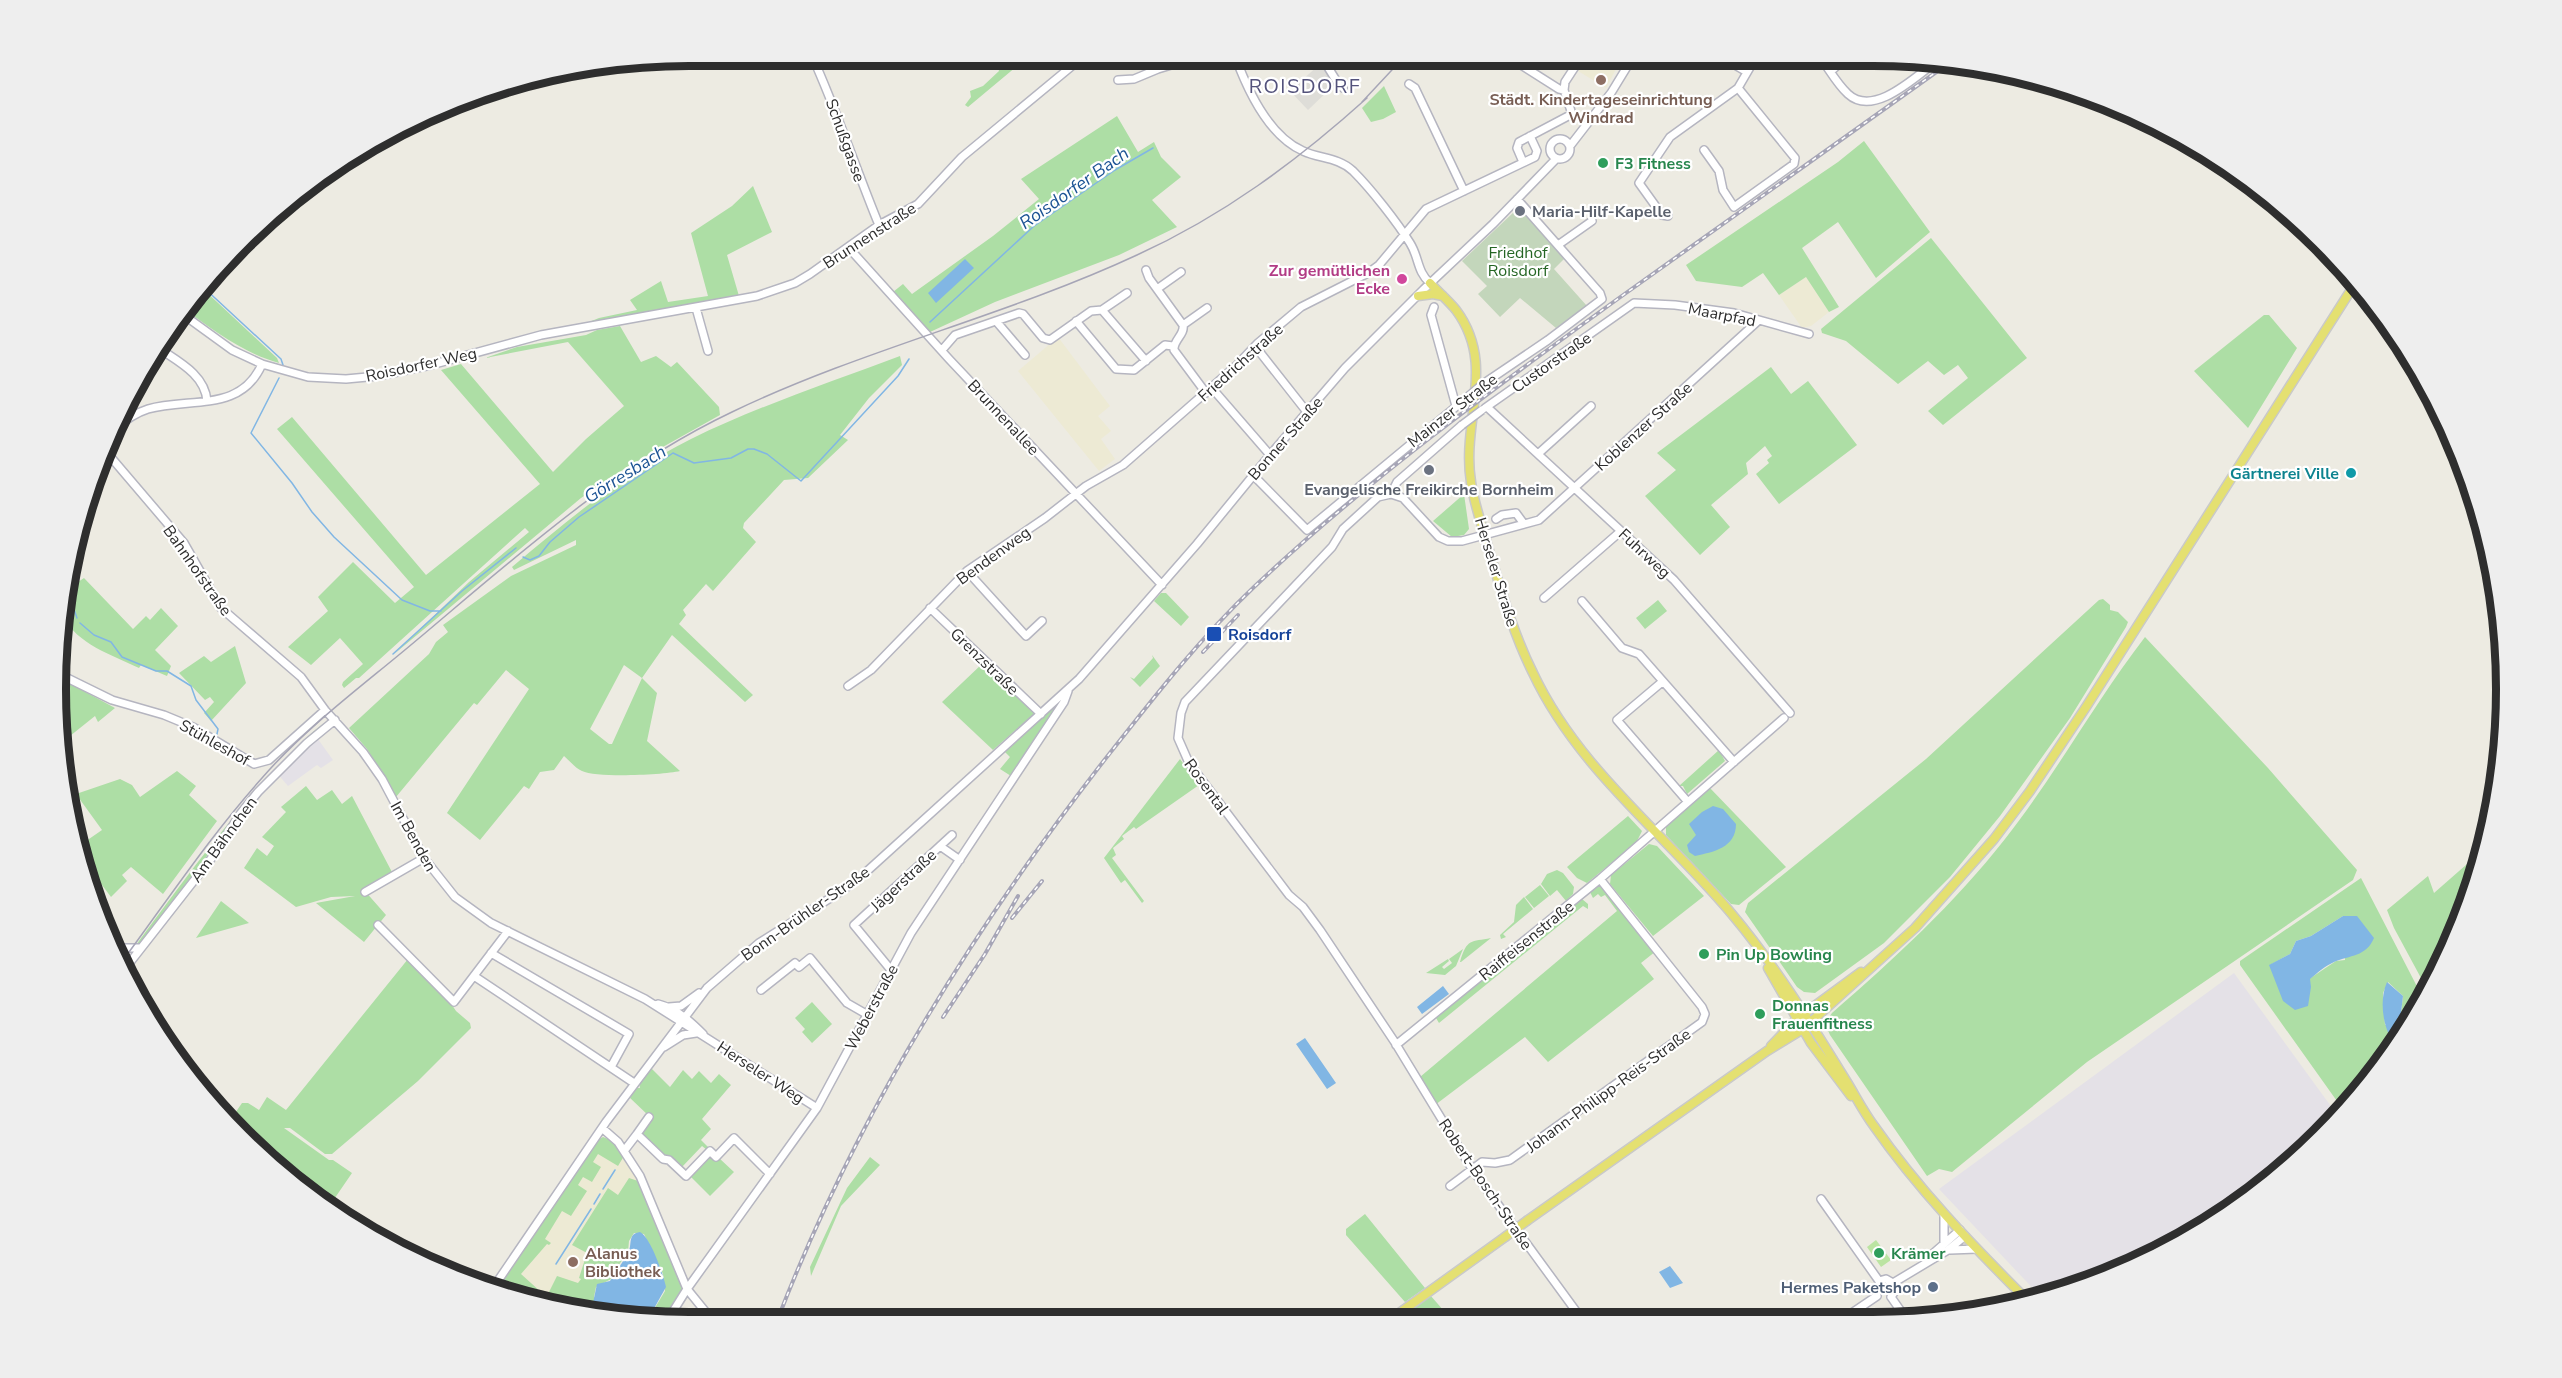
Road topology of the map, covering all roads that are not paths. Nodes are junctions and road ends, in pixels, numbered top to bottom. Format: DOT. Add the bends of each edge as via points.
graph roads {
  1 [pos="817,66"];
  2 [pos="1072,66"];
  3 [pos="1168,66"];
  4 [pos="1239,66"];
  5 [pos="1327,66"];
  6 [pos="1522,66"];
  7 [pos="1576,66"];
  8 [pos="1628,66"];
  9 [pos="1736,66"];
  10 [pos="1751,66"];
  11 [pos="1827,66"];
  12 [pos="1837,66"];
  13 [pos="1927,68"];
  14 [pos="1831,71"];
  15 [pos="1747,72"];
  16 [pos="1118,80"];
  17 [pos="1409,84"];
  18 [pos="1343,88"];
  19 [pos="1738,88"];
  20 [pos="1564,90"];
  21 [pos="1581,129"];
  22 [pos="1530,136"];
  23 [pos="1563,140"];
  24 [pos="1570,146"];
  25 [pos="1704,150"];
  26 [pos="1554,157"];
  27 [pos="1523,162"];
  28 [pos="1464,190"];
  29 [pos="1517,199"];
  30 [pos="1668,216"];
  31 [pos="1592,221"];
  32 [pos="879,225"];
  33 [pos="1404,234"];
  34 [pos="1558,245"];
  35 [pos="848,247"];
  36 [pos="1146,270"];
  37 [pos="1181,272"];
  38 [pos="1430,283"];
  39 [pos="1157,289"];
  40 [pos="2351,290"];
  41 [pos="1127,293"];
  42 [pos="1418,296"];
  43 [pos="1443,297"];
  44 [pos="1634,303"];
  45 [pos="1434,307"];
  46 [pos="696,308"];
  47 [pos="1207,308"];
  48 [pos="1102,310"];
  49 [pos="189,319"];
  50 [pos="642,319"];
  51 [pos="996,321"];
  52 [pos="1076,321"];
  53 [pos="1758,321"];
  54 [pos="1183,325"];
  55 [pos="1809,334"];
  56 [pos="1173,346"];
  57 [pos="1255,346"];
  58 [pos="942,350"];
  59 [pos="708,351"];
  60 [pos="165,353"];
  61 [pos="1025,355"];
  62 [pos="1146,361"];
  63 [pos="262,364"];
  64 [pos="1209,390"];
  65 [pos="207,400"];
  66 [pos="1456,406"];
  67 [pos="1591,406"];
  68 [pos="1485,408"];
  69 [pos="1307,412"];
  70 [pos="127,420"];
  71 [pos="1539,453"];
  72 [pos="1270,455"];
  73 [pos="111,457"];
  74 [pos="1253,475"];
  75 [pos="1576,487"];
  76 [pos="1076,494"];
  77 [pos="1391,494"];
  78 [pos="1496,519"];
  79 [pos="1524,524"];
  80 [pos="1622,531"];
  81 [pos="1485,535"];
  82 [pos="967,571"];
  83 [pos="1162,585"];
  84 [pos="1544,598"];
  85 [pos="1582,601"];
  86 [pos="930,608"];
  87 [pos="1042,621"];
  88 [pos="66,678"];
  89 [pos="1662,682"];
  90 [pos="848,686"];
  91 [pos="1069,688"];
  92 [pos="325,710"];
  93 [pos="1041,714"];
  94 [pos="1787,715"];
  95 [pos="335,720"];
  96 [pos="1734,762"];
  97 [pos="1688,802"];
  98 [pos="1654,832"];
  99 [pos="952,835"];
  100 [pos="940,846"];
  101 [pos="424,858"];
  102 [pos="960,860"];
  103 [pos="1600,879"];
  104 [pos="365,892"];
  105 [pos="378,925"];
  106 [pos="508,931"];
  107 [pos="122,948"];
  108 [pos="140,948"];
  109 [pos="491,953"];
  110 [pos="1883,957"];
  111 [pos="129,963"];
  112 [pos="891,970"];
  113 [pos="474,976"];
  114 [pos="707,988"];
  115 [pos="760,990"];
  116 [pos="653,1003"];
  117 [pos="667,1006"];
  118 [pos="868,1015"];
  119 [pos="1800,1016"];
  120 [pos="682,1019"];
  121 [pos="1806,1025"];
  122 [pos="696,1033"];
  123 [pos="704,1035"];
  124 [pos="1396,1045"];
  125 [pos="659,1050"];
  126 [pos="1767,1051"];
  127 [pos="611,1067"];
  128 [pos="634,1083"];
  129 [pos="817,1108"];
  130 [pos="649,1118"];
  131 [pos="602,1128"];
  132 [pos="638,1134"];
  133 [pos="624,1151"];
  134 [pos="1472,1169"];
  135 [pos="770,1174"];
  136 [pos="1450,1186"];
  137 [pos="1821,1199"];
  138 [pos="1944,1214"];
  139 [pos="1963,1233"];
  140 [pos="1944,1243"];
  141 [pos="1977,1249"];
  142 [pos="1948,1250"];
  143 [pos="1919,1266"];
  144 [pos="1879,1281"];
  145 [pos="497,1282"];
  146 [pos="1893,1283"];
  147 [pos="687,1289"];
  148 [pos="2021,1294"];
  149 [pos="1877,1296"];
  150 [pos="1891,1298"];
  151 [pos="1901,1311"];
  152 [pos="673,1312"];
  153 [pos="706,1312"];
  154 [pos="1401,1312"];
  155 [pos="1577,1312"];
  156 [pos="1853,1312"];
  1 -- 32 [label="street, Schußgasse"];
  2 -- 32 [label="street, Brunnenstraße" via="962,157 918,204"];
  3 -- 16 [label="street" via="1134,79"];
  4 -- 33 [label="street" via="1248,91 1280,133 1304,152 1345,164"];
  5 -- 18 [label="street"];
  6 -- 20 [label="street"];
  7 -- 20 [label="street"];
  8 -- 21 [label="street"];
  9 -- 15 [label="street"];
  10 -- 15 [label="street"];
  11 -- 14 [label="street"];
  12 -- 14 [label="street"];
  13 -- 14 [label="street" via="1873,102 1849,95"];
  15 -- 19 [label="street"];
  17 -- 28 [label="street" via="1415,88"];
  19 -- 25 [label="street" via="1795,158 1794,164 1734,207 1722,190 1719,171"];
  19 -- 30 [label="street" via="1670,137 1639,183 1662,214"];
  20 -- 22 [label="street" via="1572,114"];
  21 -- 23 [label="street"];
  21 -- 24 [label="street"];
  22 -- 27 [label="street" via="1517,144"];
  22 -- 27 [label="street, Friedrichstraße" via="1537,151 1535,157"];
  23 -- 24 [label="street"];
  23 -- 26 [label="street" via="1552,143"];
  24 -- 26 [label="street" via="1567,157"];
  26 -- 29 [label="street, Bonner Straße"];
  27 -- 28 [label="street, Friedrichstraße"];
  28 -- 33 [label="street, Friedrichstraße" via="1426,209"];
  29 -- 34 [label="street"];
  29 -- 38 [label="street, Bonner Straße"];
  31 -- 34 [label="street"];
  32 -- 35 [label="street, Brunnenstraße"];
  33 -- 38 [label="street" via="1414,250 1419,270"];
  33 -- 57 [label="street, Friedrichstraße" via="1379,265 1301,307"];
  34 -- 66 [label="street, Mainzer Straße, bridge" via="1602,297"];
  35 -- 46 [label="street, Brunnenstraße" via="795,283 757,296"];
  35 -- 58 [label="street, Brunnenallee"];
  36 -- 39 [label="street"];
  37 -- 39 [label="street"];
  38 -- 42 [label="street, Bonner Straße"];
  38 -- 43 [label="main road, Herseler Straße"];
  39 -- 54 [label="street"];
  40 -- 110 [label="main road" via="2185,555 2030,791 1955,885"];
  41 -- 48 [label="street"];
  42 -- 43 [label="main road"];
  42 -- 69 [label="street, Bonner Straße"];
  43 -- 81 [label="main road, Herseler Straße" via="1465,325 1476,353 1469,464"];
  44 -- 53 [label="street, Maarpfad" via="1734,313"];
  44 -- 68 [label="street, Custorstraße"];
  45 -- 66 [label="street" via="1431,315"];
  46 -- 50 [label="street, Brunnenstraße"];
  46 -- 59 [label="street"];
  47 -- 54 [label="street"];
  48 -- 52 [label="street" via="1091,311"];
  48 -- 62 [label="street"];
  49 -- 63 [label="street, Roisdorfer Weg" via="232,350"];
  50 -- 63 [label="street, Roisdorfer Weg" via="541,335 431,365 363,378 318,378"];
  51 -- 52 [label="street" via="1023,314 1046,340"];
  51 -- 58 [label="street" via="955,335"];
  51 -- 61 [label="street"];
  52 -- 62 [label="street" via="1116,369 1134,370"];
  53 -- 55 [label="street, Maarpfad"];
  53 -- 75 [label="street, Koblenzer Straße"];
  54 -- 56 [label="street" via="1184,330"];
  56 -- 62 [label="street" via="1165,345"];
  56 -- 64 [label="street"];
  57 -- 64 [label="street, Friedrichstraße"];
  57 -- 69 [label="street"];
  58 -- 76 [label="street, Brunnenallee"];
  60 -- 65 [label="street" via="199,379 205,386"];
  63 -- 65 [label="street" via="244,390"];
  64 -- 72 [label="street"];
  64 -- 76 [label="street, Friedrichstraße" via="1123,465"];
  65 -- 70 [label="street" via="150,408"];
  66 -- 74 [label="street, Mainzer Straße" via="1307,530"];
  67 -- 71 [label="street"];
  68 -- 71 [label="street, Fuhrweg"];
  68 -- 77 [label="street, Custorstraße, bridge" via="1397,482"];
  69 -- 72 [label="street, Bonner Straße"];
  71 -- 75 [label="street, Fuhrweg"];
  72 -- 74 [label="street, Bonner Straße"];
  73 -- 92 [label="street, Bahnhofstraße" via="184,543 221,608 297,673"];
  74 -- 83 [label="street, Bonner Straße"];
  75 -- 79 [label="street, Koblenzer Straße" via="1539,520"];
  75 -- 80 [label="street, Fuhrweg"];
  76 -- 82 [label="street, Bendenweg"];
  76 -- 83 [label="street, Brunnenallee"];
  77 -- 81 [label="street" via="1403,498 1443,540 1456,542"];
  77 -- 124 [label="street, Rosental" via="1378,497 1343,529 1332,547 1190,695 1181,713 1178,738 1189,763 1320,930"];
  78 -- 79 [label="street" via="1513,512 1519,514"];
  79 -- 81 [label="street, Koblenzer Straße"];
  80 -- 84 [label="street"];
  80 -- 94 [label="street, Fuhrweg" via="1674,580"];
  81 -- 98 [label="main road, Herseler Straße" via="1519,643 1546,698 1581,750"];
  82 -- 86 [label="street, Bendenweg"];
  82 -- 87 [label="street" via="1026,636"];
  83 -- 91 [label="street, Bonner Straße"];
  85 -- 89 [label="street" via="1622,648 1639,654"];
  86 -- 90 [label="street, Bendenweg" via="871,670"];
  86 -- 93 [label="street, Grenzstraße"];
  88 -- 92 [label="street, Stühleshof" via="112,700 198,729 254,764 269,760"];
  89 -- 96 [label="street"];
  89 -- 97 [label="street" via="1617,720"];
  91 -- 93 [label="street, Bonner Straße"];
  91 -- 102 [label="street, Weberstraße" via="1064,702"];
  92 -- 95 [label="street, Im Benden"];
  93 -- 114 [label="street, Bonn-Brühler-Straße" via="865,873 759,943"];
  94 -- 96 [label="street, Raiffeisenstraße"];
  95 -- 101 [label="street, Im Benden" via="382,779"];
  95 -- 108 [label="street, Am Bähnchen" via="264,785"];
  96 -- 97 [label="street, Raiffeisenstraße"];
  97 -- 98 [label="street, Raiffeisenstraße"];
  98 -- 103 [label="street, Raiffeisenstraße"];
  98 -- 119 [label="main road, Herseler Straße" via="1712,891 1755,945"];
  99 -- 100 [label="street, Jägerstraße"];
  100 -- 102 [label="street"];
  100 -- 112 [label="street, Jägerstraße" via="854,925"];
  101 -- 104 [label="street"];
  101 -- 106 [label="street, Im Benden" via="460,901"];
  102 -- 112 [label="street, Weberstraße"];
  103 -- 124 [label="street, Raiffeisenstraße"];
  103 -- 134 [label="street, Johann-Philipp-Reis-Straße" via="1702,1007 1704,1018 1510,1160 1482,1162"];
  105 -- 113 [label="street" via="454,1002"];
  106 -- 109 [label="street"];
  106 -- 116 [label="street, Im Benden"];
  107 -- 108 [label="street"];
  108 -- 111 [label="street, Am Bähnchen"];
  109 -- 113 [label="street"];
  109 -- 127 [label="street" via="629,1034"];
  110 -- 119 [label="main road"];
  110 -- 121 [label="main road"];
  112 -- 118 [label="street, Weberstraße"];
  113 -- 127 [label="street"];
  114 -- 117 [label="street" via="681,1006"];
  114 -- 120 [label="street, Bonn-Brühler-Straße"];
  115 -- 118 [label="street" via="795,963 799,967 810,958 847,1003"];
  116 -- 117 [label="street, Im Benden"];
  116 -- 120 [label="street, Im Benden"];
  117 -- 120 [label="street, Im Benden"];
  118 -- 129 [label="street, Weberstraße"];
  119 -- 121 [label="main road, Herseler Straße"];
  119 -- 126 [label="main road"];
  120 -- 122 [label="street, Herseler Weg"];
  120 -- 123 [label="street, Herseler Weg"];
  120 -- 125 [label="street, Bonn-Brühler-Straße"];
  121 -- 126 [label="main road"];
  121 -- 138 [label="main road, Herseler Straße" via="1840,1083"];
  122 -- 123 [label="street, Herseler Weg"];
  122 -- 125 [label="street, Bonn-Brühler-Straße" via="683,1035"];
  123 -- 129 [label="street, Herseler Weg"];
  124 -- 134 [label="street, Robert-Bosch-Straße"];
  125 -- 128 [label="street, Bonn-Brühler-Straße"];
  126 -- 154 [label="main road, bridge"];
  127 -- 128 [label="street"];
  128 -- 131 [label="street, Bonn-Brühler-Straße"];
  129 -- 135 [label="street, Weberstraße"];
  130 -- 132 [label="street"];
  131 -- 133 [label="street"];
  131 -- 145 [label="street, Bonn-Brühler-Straße"];
  132 -- 133 [label="street"];
  132 -- 135 [label="street" via="686,1176 710,1151 716,1157 734,1138"];
  133 -- 147 [label="street" via="648,1191"];
  134 -- 136 [label="street, Johann-Philipp-Reis-Straße"];
  134 -- 155 [label="street, Robert-Bosch-Straße"];
  135 -- 147 [label="street, Weberstraße"];
  137 -- 144 [label="street"];
  138 -- 139 [label="main road, Herseler Straße"];
  138 -- 140 [label="street"];
  139 -- 140 [label="street"];
  139 -- 141 [label="main road, Herseler Straße"];
  139 -- 142 [label="street"];
  140 -- 143 [label="street"];
  141 -- 142 [label="street"];
  141 -- 148 [label="main road, Herseler Straße"];
  142 -- 143 [label="street"];
  143 -- 146 [label="street"];
  144 -- 146 [label="street"];
  144 -- 149 [label="street" via="1875,1288"];
  146 -- 150 [label="street" via="1895,1291"];
  147 -- 152 [label="street, Weberstraße"];
  147 -- 153 [label="street"];
  149 -- 150 [label="street"];
  149 -- 156 [label="street"];
  150 -- 151 [label="street"];
}
